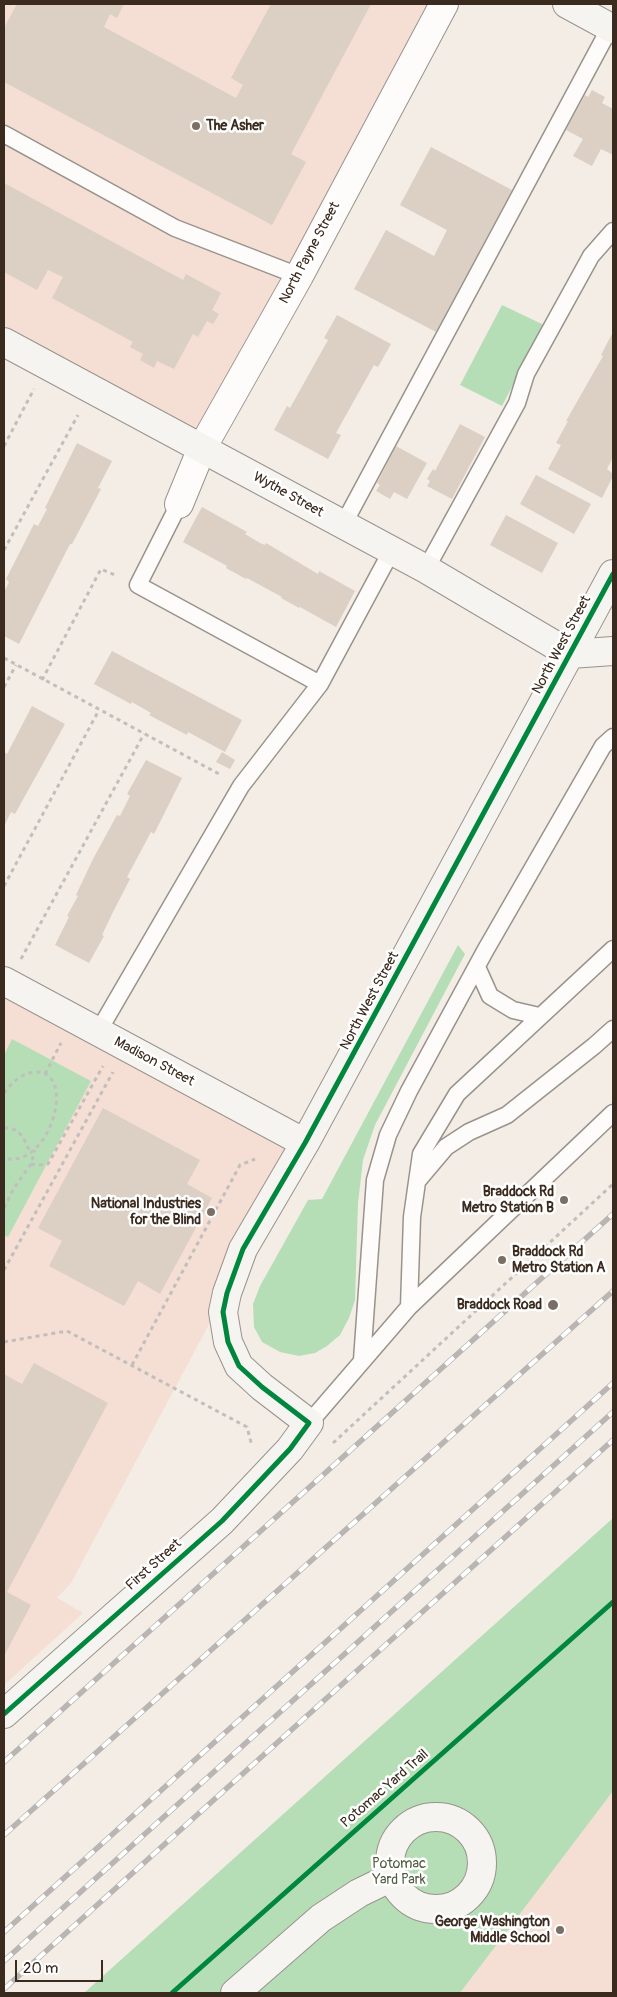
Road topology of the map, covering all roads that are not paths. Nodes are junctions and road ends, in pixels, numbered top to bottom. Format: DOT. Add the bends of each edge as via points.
graph roads {
  1 [pos="444,4"];
  2 [pos="567,4"];
  3 [pos="612,26"];
  4 [pos="4,134"];
  5 [pos="613,231"];
  6 [pos="299,276"];
  7 [pos="4,342"];
  8 [pos="202,448"];
  9 [pos="179,504"];
  10 [pos="343,525"];
  11 [pos="392,550"];
  12 [pos="426,569"];
  13 [pos="613,574"];
  14 [pos="613,651"];
  15 [pos="570,654"];
  16 [pos="320,684"];
  17 [pos="613,736"];
  18 [pos="613,949"];
  19 [pos="477,966"];
  20 [pos="6,982"];
  21 [pos="539,1016"];
  22 [pos="613,1029"];
  23 [pos="114,1040"];
  24 [pos="613,1113"];
  25 [pos="305,1143"];
  26 [pos="417,1181"];
  27 [pos="409,1307"];
  28 [pos="362,1360"];
  29 [pos="309,1423"];
  30 [pos="4,1714"];
  31 [pos="392,1877"];
  32 [pos="235,1993"];
  1 -- 6 [label="street, North Payne Street"];
  2 -- 3 [label="street"];
  3 -- 10 [label="lane"];
  4 -- 6 [label="lane" via="176,228"];
  5 -- 12 [label="lane" via="591,256 526,374 517,403"];
  6 -- 8 [label="street, North Payne Street"];
  7 -- 8 [label="street, Wythe Street"];
  8 -- 9 [label="street, North Payne Street"];
  8 -- 10 [label="street, Wythe Street"];
  9 -- 16 [label="lane" via="138,585"];
  10 -- 11 [label="street, Wythe Street"];
  11 -- 12 [label="street, Wythe Street"];
  11 -- 16 [label="lane"];
  12 -- 15 [label="street, Wythe Street"];
  13 -- 15 [label="street, North West Street"];
  14 -- 15 [label="street"];
  15 -- 25 [label="street, North West Street"];
  16 -- 23 [label="lane" via="241,786"];
  17 -- 19 [label="lane" via="602,746"];
  18 -- 21 [label="lane"];
  19 -- 21 [label="lane" via="490,996 513,1010"];
  19 -- 28 [label="lane" via="388,1135 376,1180"];
  20 -- 23 [label="street, Madison Street"];
  21 -- 26 [label="lane" via="457,1094 421,1154"];
  22 -- 26 [label="lane" via="508,1115 469,1132 446,1147"];
  23 -- 25 [label="street, Madison Street"];
  24 -- 27 [label="lane"];
  25 -- 29 [label="street, North West Street" via="243,1249 223,1312 228,1342 239,1366"];
  26 -- 27 [label="lane" via="412,1216"];
  27 -- 28 [label="lane"];
  28 -- 29 [label="lane"];
  29 -- 30 [label="street, First Street" via="290,1449 222,1521"];
  31 -- 32 [label="street" via="359,1893 321,1918"];
}
